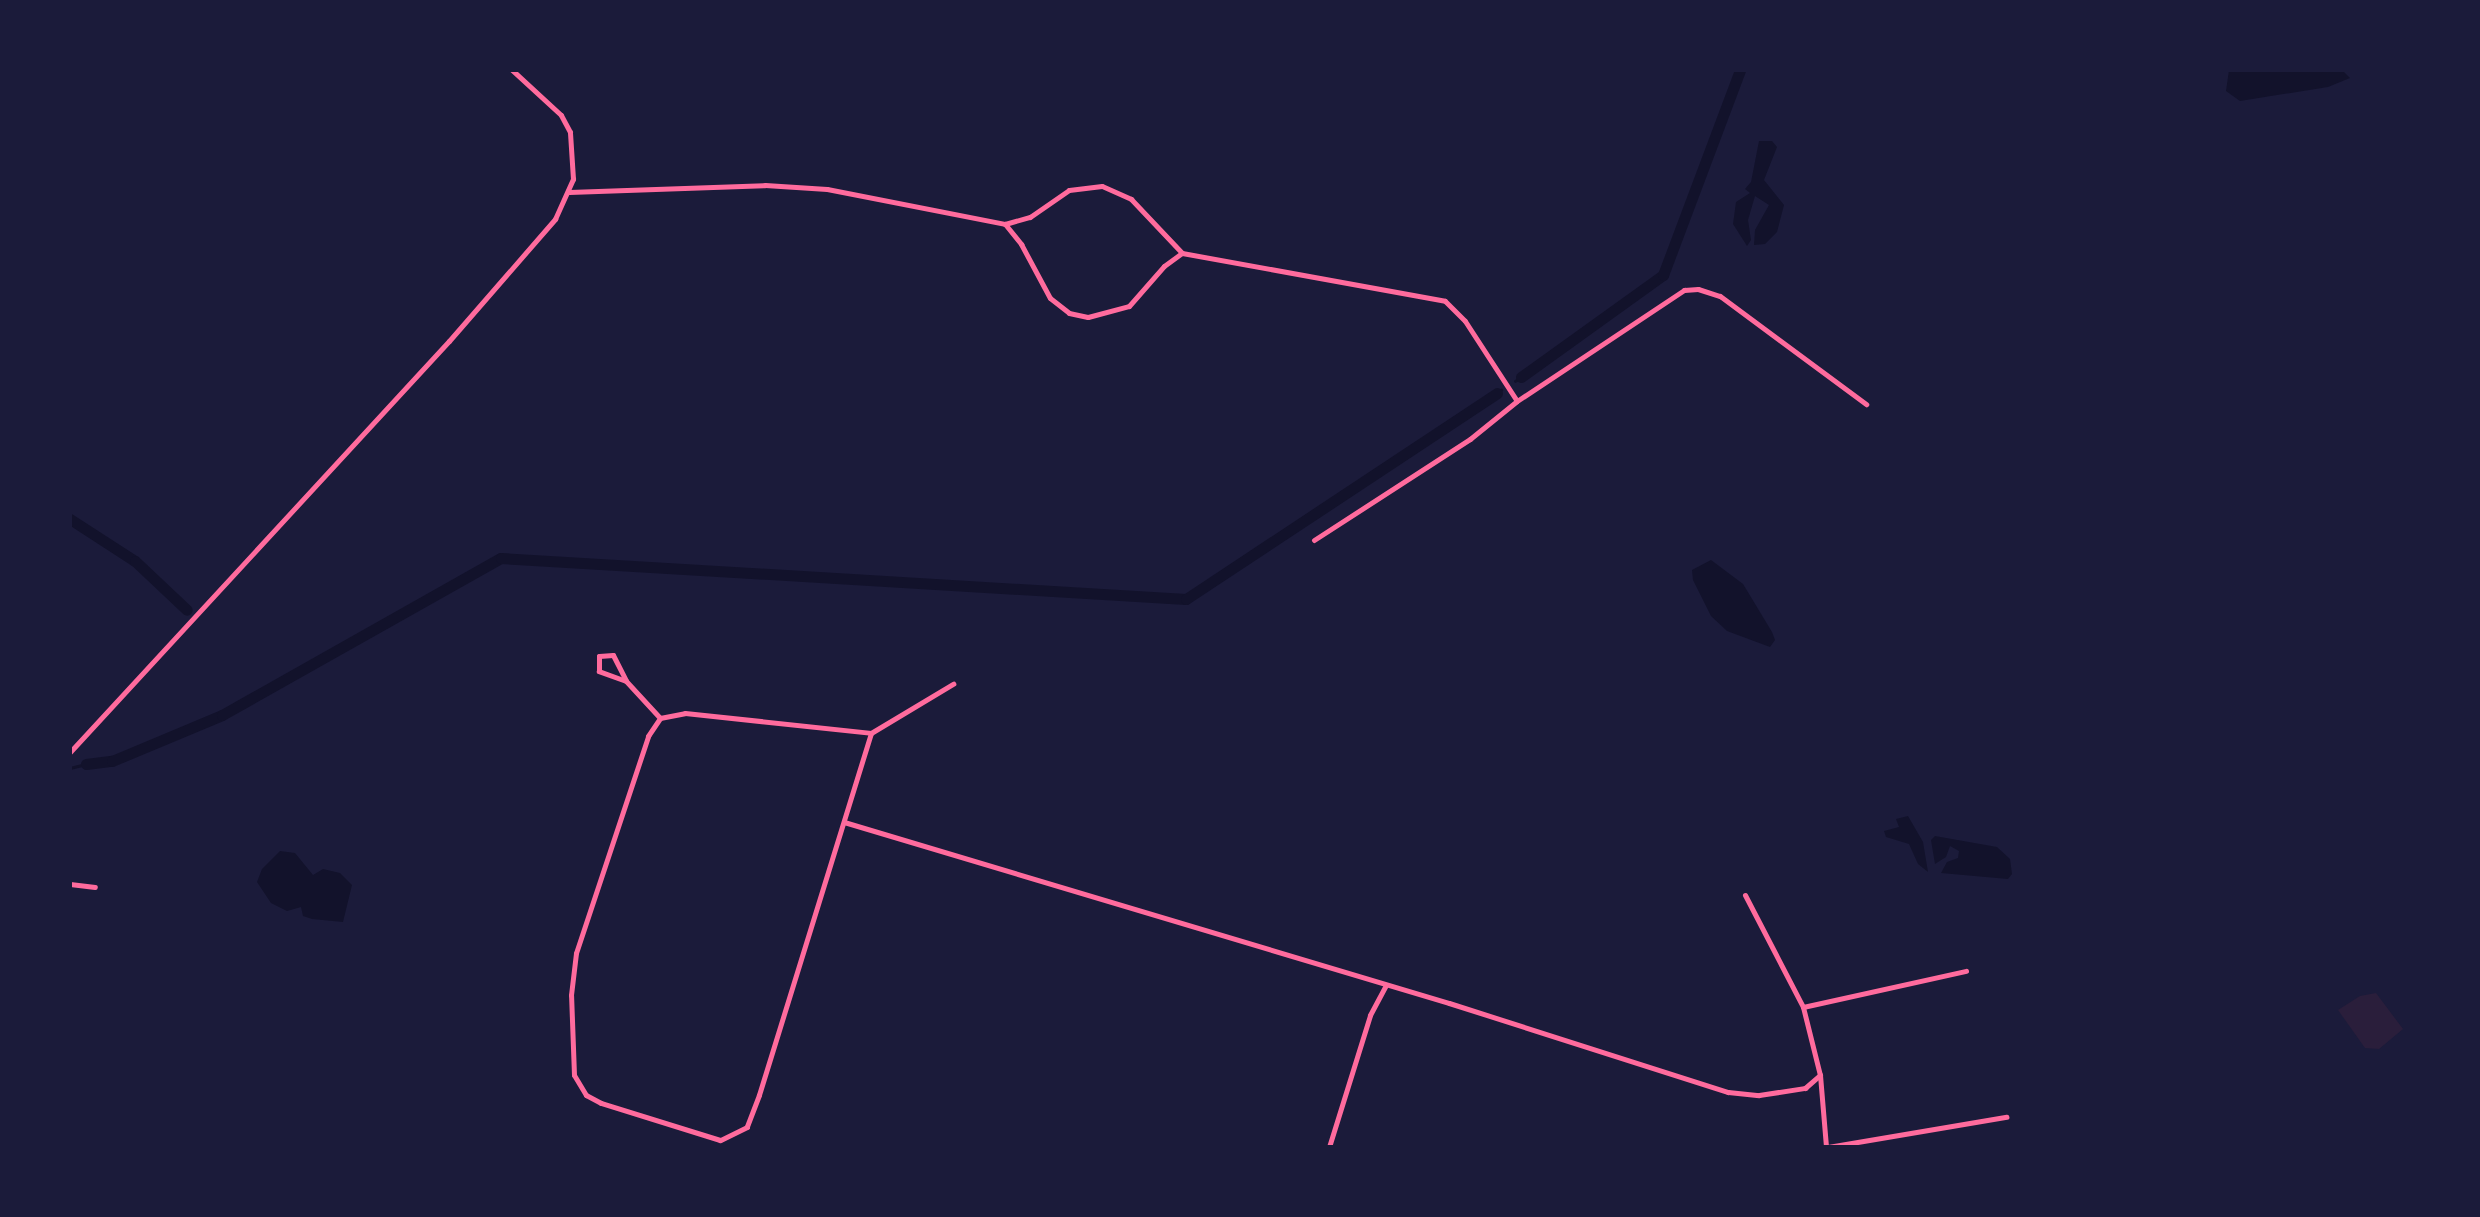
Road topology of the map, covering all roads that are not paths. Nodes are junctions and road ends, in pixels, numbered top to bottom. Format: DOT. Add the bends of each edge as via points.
graph roads {
  1 [pos="512,70"];
  2 [pos="570,192"];
  3 [pos="1005,224"];
  4 [pos="1182,253"];
  5 [pos="1517,401"];
  6 [pos="1866,404"];
  7 [pos="1314,540"];
  8 [pos="626,681"];
  9 [pos="953,684"];
  10 [pos="660,718"];
  11 [pos="871,733"];
  12 [pos="70,752"];
  13 [pos="844,822"];
  14 [pos="70,884"];
  15 [pos="95,886"];
  16 [pos="1744,894"];
  17 [pos="1966,972"];
  18 [pos="1386,985"];
  19 [pos="1803,1007"];
  20 [pos="1820,1076"];
  21 [pos="2006,1118"];
  22 [pos="1329,1147"];
  23 [pos="1827,1147"];
  1 -- 2 [label="street" via="561,115 570,132"];
  2 -- 3 [label="street" via="797,187"];
  2 -- 12 [label="street" via="540,240"];
  3 -- 4 [label="street" via="1030,217 1069,190 1102,186 1132,199"];
  3 -- 4 [label="street" via="1050,298 1088,317 1129,306"];
  4 -- 5 [label="street" via="1444,302 1465,321"];
  5 -- 6 [label="street" via="1668,297 1698,289 1720,296"];
  5 -- 7 [label="street"];
  8 -- 8 [label="street" via="613,656 599,656 599,671"];
  8 -- 10 [label="street"];
  9 -- 11 [label="street"];
  10 -- 11 [label="street" via="685,713"];
  10 -- 13 [label="street" via="648,736 576,953 574,1075 586,1095 704,1137 720,1140 747,1127"];
  11 -- 13 [label="street"];
  13 -- 18 [label="street"];
  14 -- 15 [label="street"];
  16 -- 19 [label="street"];
  17 -- 19 [label="street"];
  18 -- 20 [label="street" via="1728,1092 1805,1088"];
  18 -- 22 [label="street" via="1370,1015"];
  19 -- 20 [label="street"];
  20 -- 23 [label="street"];
  21 -- 23 [label="street"];
}
